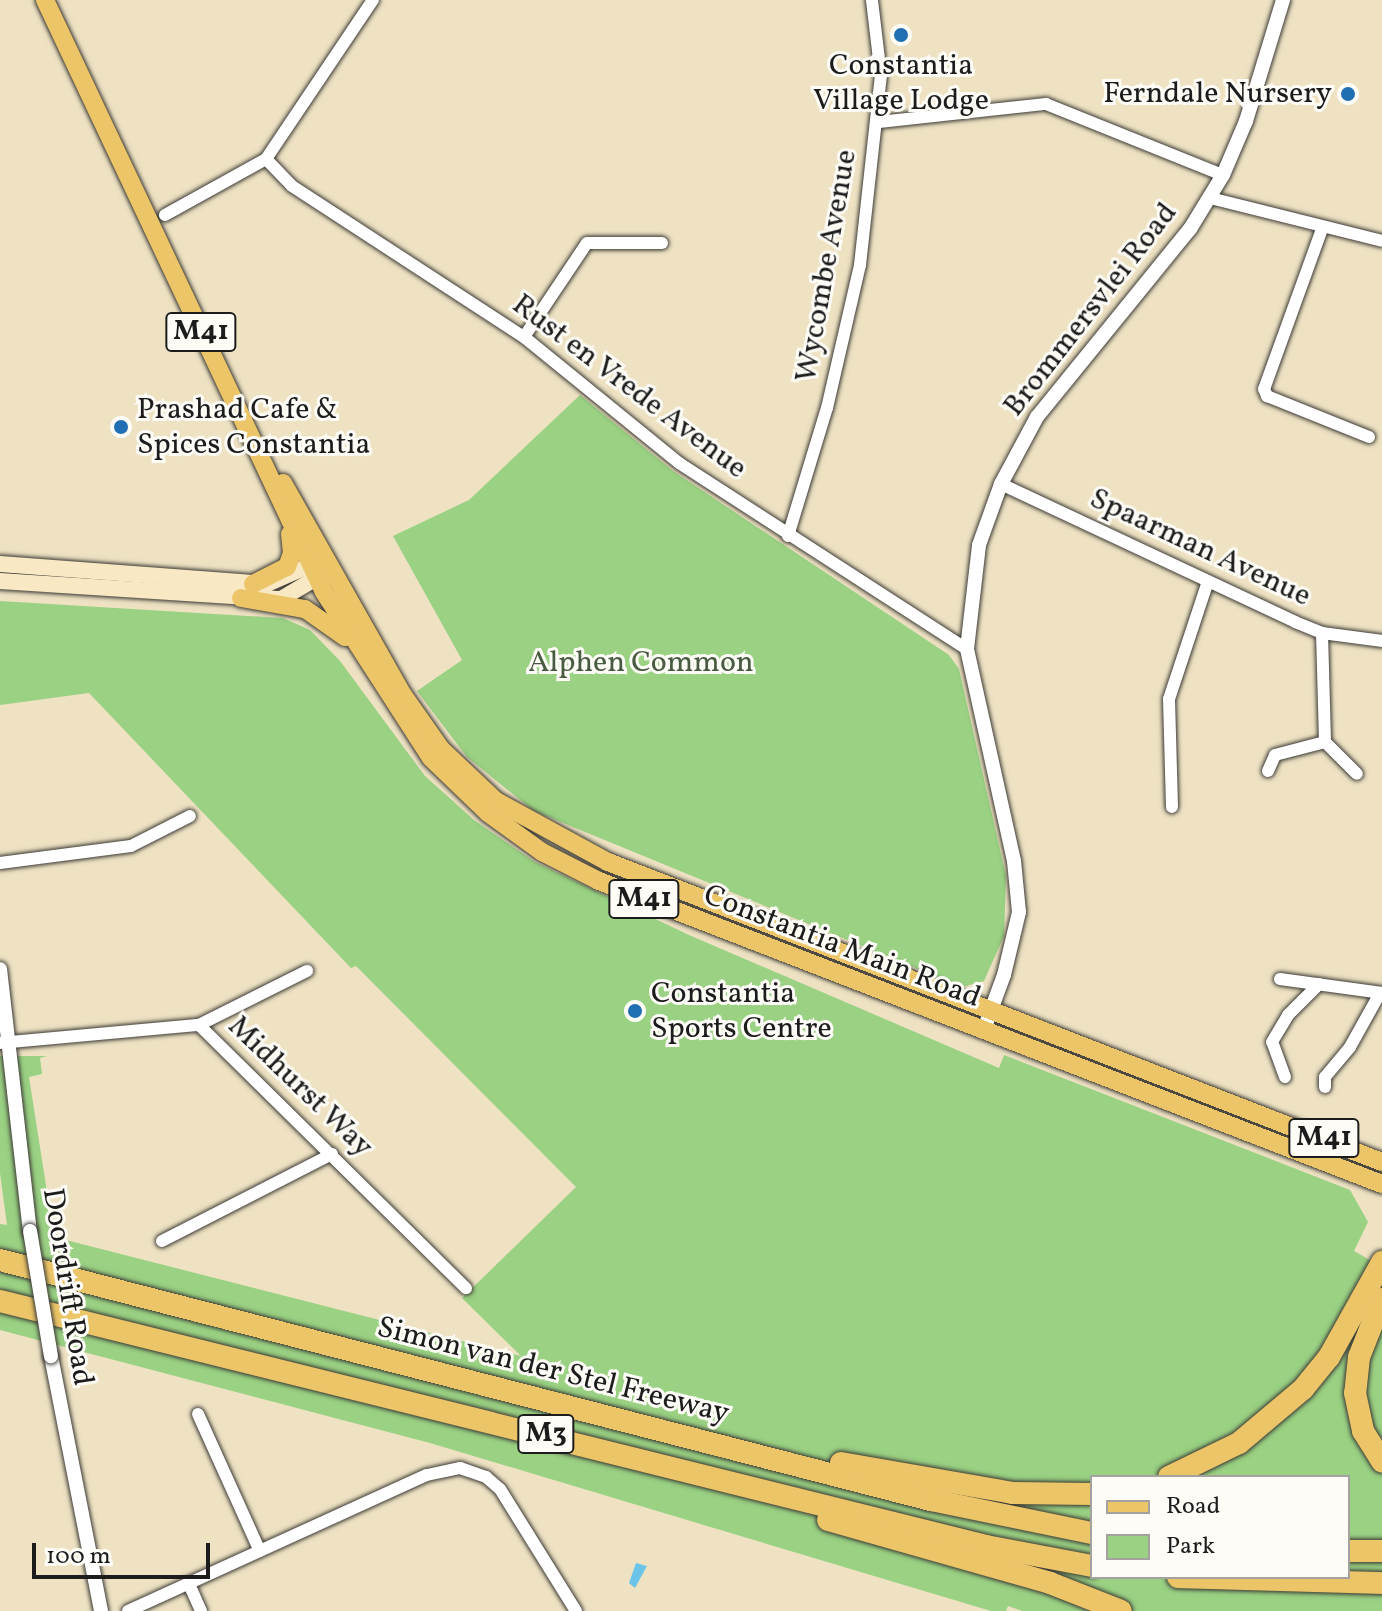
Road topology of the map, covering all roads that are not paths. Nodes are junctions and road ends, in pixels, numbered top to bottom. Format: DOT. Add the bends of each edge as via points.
graph roads {
  1 [pos="45,0"];
  2 [pos="373,0"];
  3 [pos="872,0"];
  4 [pos="1283,0"];
  5 [pos="879,122"];
  6 [pos="266,159"];
  7 [pos="1223,175"];
  8 [pos="1210,198"];
  9 [pos="165,215"];
  10 [pos="1322,229"];
  11 [pos="1382,241"];
  12 [pos="662,243"];
  13 [pos="524,337"];
  14 [pos="253,437"];
  15 [pos="1369,437"];
  16 [pos="1001,484"];
  17 [pos="287,519"];
  18 [pos="788,536"];
  19 [pos="0,564"];
  20 [pos="320,568"];
  21 [pos="0,581"];
  22 [pos="1208,581"];
  23 [pos="247,591"];
  24 [pos="1322,633"];
  25 [pos="1382,641"];
  26 [pos="967,649"];
  27 [pos="372,671"];
  28 [pos="1325,742"];
  29 [pos="1268,771"];
  30 [pos="1357,774"];
  31 [pos="1172,807"];
  32 [pos="190,816"];
  33 [pos="0,863"];
  34 [pos="0,969"];
  35 [pos="307,971"];
  36 [pos="1280,979"];
  37 [pos="1319,984"];
  38 [pos="1381,993"];
  39 [pos="990,1013"];
  40 [pos="199,1025"];
  41 [pos="983,1032"];
  42 [pos="4,1043"];
  43 [pos="1285,1077"];
  44 [pos="1325,1087"];
  45 [pos="332,1154"];
  46 [pos="1382,1162"];
  47 [pos="1382,1184"];
  48 [pos="162,1241"];
  49 [pos="0,1260"];
  50 [pos="1382,1262"];
  51 [pos="466,1288"];
  52 [pos="1382,1299"];
  53 [pos="0,1301"];
  54 [pos="198,1414"];
  55 [pos="698,1439"];
  56 [pos="1382,1462"];
  57 [pos="1173,1475"];
  58 [pos="739,1484"];
  59 [pos="1090,1494"];
  60 [pos="1090,1533"];
  61 [pos="260,1551"];
  62 [pos="1350,1551"];
  63 [pos="1382,1551"];
  64 [pos="1090,1566"];
  65 [pos="1246,1579"];
  66 [pos="1382,1583"];
  67 [pos="189,1584"];
  68 [pos="101,1611"];
  69 [pos="128,1611"];
  70 [pos="201,1611"];
  71 [pos="576,1611"];
  72 [pos="1121,1611"];
  1 -- 14 [label="main road, Constantia Main Road / M41" via="143,216"];
  2 -- 6 [label="street"];
  3 -- 5 [label="street, Wycombe Avenue" via="881,55"];
  4 -- 7 [label="street, Brommersvlei Road"];
  5 -- 7 [label="street" via="1046,104"];
  5 -- 18 [label="street, Wycombe Avenue" via="850,313"];
  6 -- 9 [label="street"];
  6 -- 13 [label="street, Rust en Vrede Avenue" via="292,186"];
  7 -- 8 [label="street, Brommersvlei Road"];
  8 -- 10 [label="street"];
  8 -- 16 [label="street, Brommersvlei Road" via="1062,382 1020,444"];
  10 -- 11 [label="street"];
  10 -- 15 [label="street" via="1264,389 1267,396"];
  12 -- 13 [label="street" via="587,243"];
  13 -- 18 [label="street, Rust en Vrede Avenue" via="679,463"];
  14 -- 17 [label="main road, Constantia Main Road / M41"];
  14 -- 20 [label="main road, Constantia Main Road / M41"];
  16 -- 22 [label="street, Spaarman Avenue"];
  16 -- 26 [label="street, Brommersvlei Road" via="974,570"];
  17 -- 20 [label="main road, Constantia Main Road / M41"];
  17 -- 23 [label="main road" via="293,547 289,564"];
  18 -- 26 [label="street, Rust en Vrede Avenue"];
  19 -- 23 [label="main road"];
  20 -- 23 [label="main road" via="289,597"];
  20 -- 27 [label="main road, Constantia Main Road / M41"];
  20 -- 39 [label="main road, Constantia Main Road / M41" via="441,749 496,801 608,862"];
  21 -- 23 [label="main road"];
  22 -- 24 [label="street, Spaarman Avenue"];
  22 -- 31 [label="street" via="1169,699"];
  23 -- 27 [label="main road" via="322,617"];
  24 -- 25 [label="street, Spaarman Avenue"];
  24 -- 28 [label="street"];
  26 -- 39 [label="street, Brommersvlei Road" via="1018,887 1016,936"];
  27 -- 41 [label="main road, Constantia Main Road / M41" via="431,758 488,813 542,852 612,887"];
  28 -- 29 [label="street" via="1275,755"];
  28 -- 30 [label="street"];
  32 -- 33 [label="street" via="131,846"];
  34 -- 42 [label="street, Doordrift Road"];
  35 -- 40 [label="street"];
  36 -- 37 [label="street"];
  37 -- 38 [label="street"];
  37 -- 43 [label="street" via="1288,1015 1272,1042"];
  38 -- 44 [label="street" via="1350,1047 1325,1077"];
  39 -- 41 [label="street, Brommersvlei Road"];
  39 -- 46 [label="main road, Constantia Main Road / M41"];
  40 -- 42 [label="street, Midhurst Way"];
  40 -- 45 [label="street, Midhurst Way"];
  41 -- 47 [label="main road, Constantia Main Road / M41"];
  42 -- 68 [label="street, Doordrift Road, bridge" via="51,1356"];
  45 -- 48 [label="street"];
  45 -- 51 [label="street, Midhurst Way"];
  49 -- 55 [label="highway, Simon van der Stel Freeway / M3"];
  50 -- 57 [label="highway" via="1329,1357 1303,1389 1239,1443"];
  52 -- 56 [label="highway" via="1359,1357 1355,1393 1363,1431"];
  53 -- 58 [label="highway, Simon van der Stel Freeway / M3"];
  54 -- 61 [label="street"];
  55 -- 59 [label="highway" via="1013,1493"];
  55 -- 60 [label="highway, Simon van der Stel Freeway / M3" via="961,1508"];
  58 -- 64 [label="highway, Simon van der Stel Freeway / M3" via="986,1546"];
  58 -- 72 [label="highway" via="781,1507 1050,1583"];
  61 -- 67 [label="street"];
  61 -- 71 [label="street" via="427,1475 469,1470 500,1489"];
  62 -- 63 [label="highway"];
  65 -- 66 [label="highway"];
  67 -- 69 [label="street"];
  67 -- 70 [label="street"];
}
